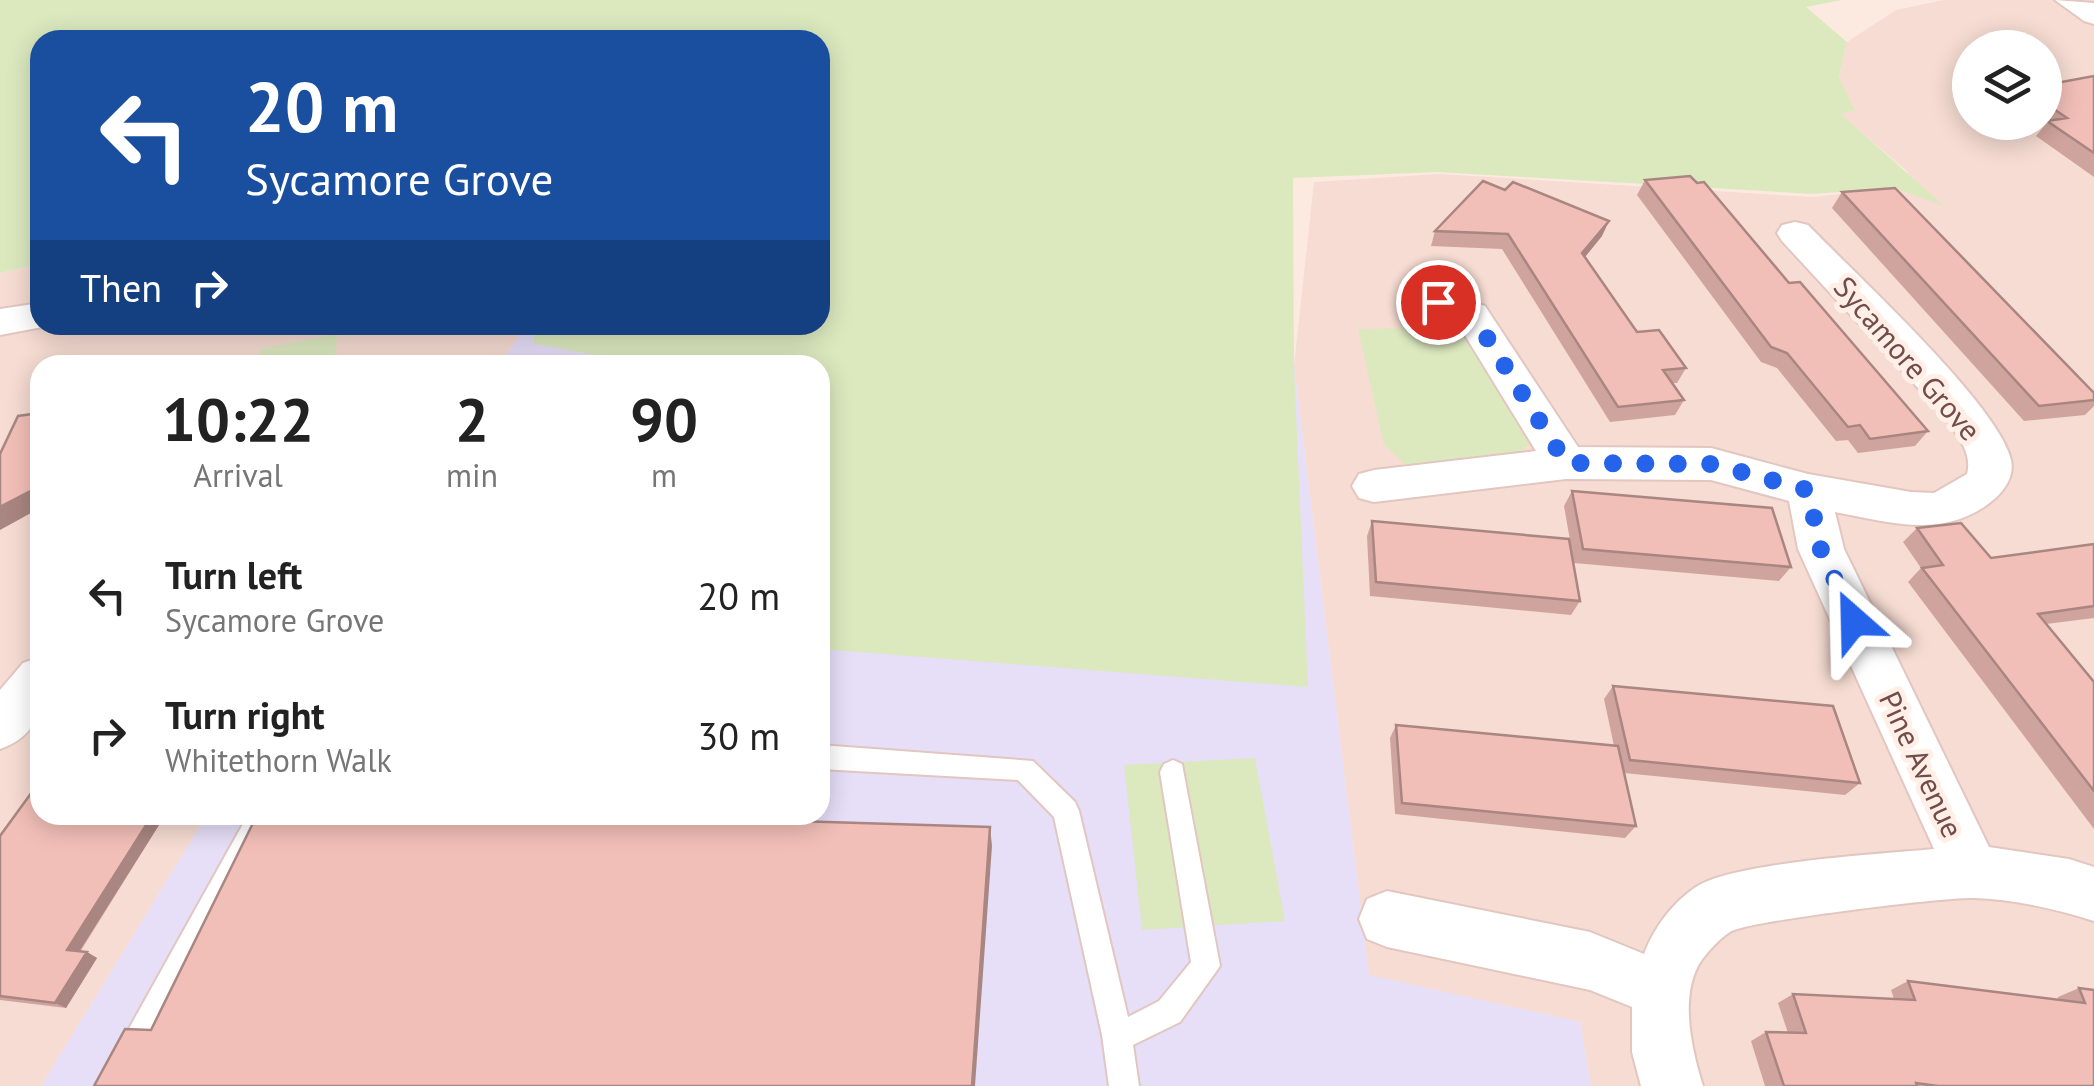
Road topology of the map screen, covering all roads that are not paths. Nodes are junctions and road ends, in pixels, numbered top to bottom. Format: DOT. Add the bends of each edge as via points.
graph roads {
  1 [pos="2069,0"];
  2 [pos="2094,16"];
  3 [pos="1795,233"];
  4 [pos="1438,302"];
  5 [pos="30,318"];
  6 [pos="0,322"];
  7 [pos="1566,463"];
  8 [pos="1374,486"];
  9 [pos="1808,490"];
  10 [pos="30,690"];
  11 [pos="0,727"];
  12 [pos="830,758"];
  13 [pos="1172,772"];
  14 [pos="256,825"];
  15 [pos="1972,871"];
  16 [pos="2094,894"];
  17 [pos="1388,918"];
  18 [pos="1662,990"];
  19 [pos="1117,1034"];
  20 [pos="112,1086"];
  21 [pos="1124,1086"];
  22 [pos="1672,1086"];
  1 -- 2 [label="street"];
  3 -- 9 [label="street, Sycamore Grove" via="1958,406 1991,463 1986,483 1935,510"];
  4 -- 7 [label="street" via="1472,314"];
  5 -- 6 [label="street"];
  7 -- 8 [label="street, Sycamore Grove"];
  7 -- 9 [label="street, Sycamore Grove" via="1712,464"];
  9 -- 15 [label="street, Pine Avenue" via="1821,550"];
  10 -- 11 [label="street"];
  12 -- 19 [label="lane" via="1024,769 1066,811"];
  13 -- 19 [label="lane" via="1206,966 1172,1013"];
  14 -- 20 [label="lane"];
  15 -- 16 [label="street, Pine Avenue"];
  15 -- 18 [label="street, Pine Avenue" via="1716,906 1676,946"];
  17 -- 18 [label="street" via="1558,953"];
  18 -- 22 [label="street, Pine Avenue" via="1662,1052"];
  19 -- 21 [label="lane"];
}
